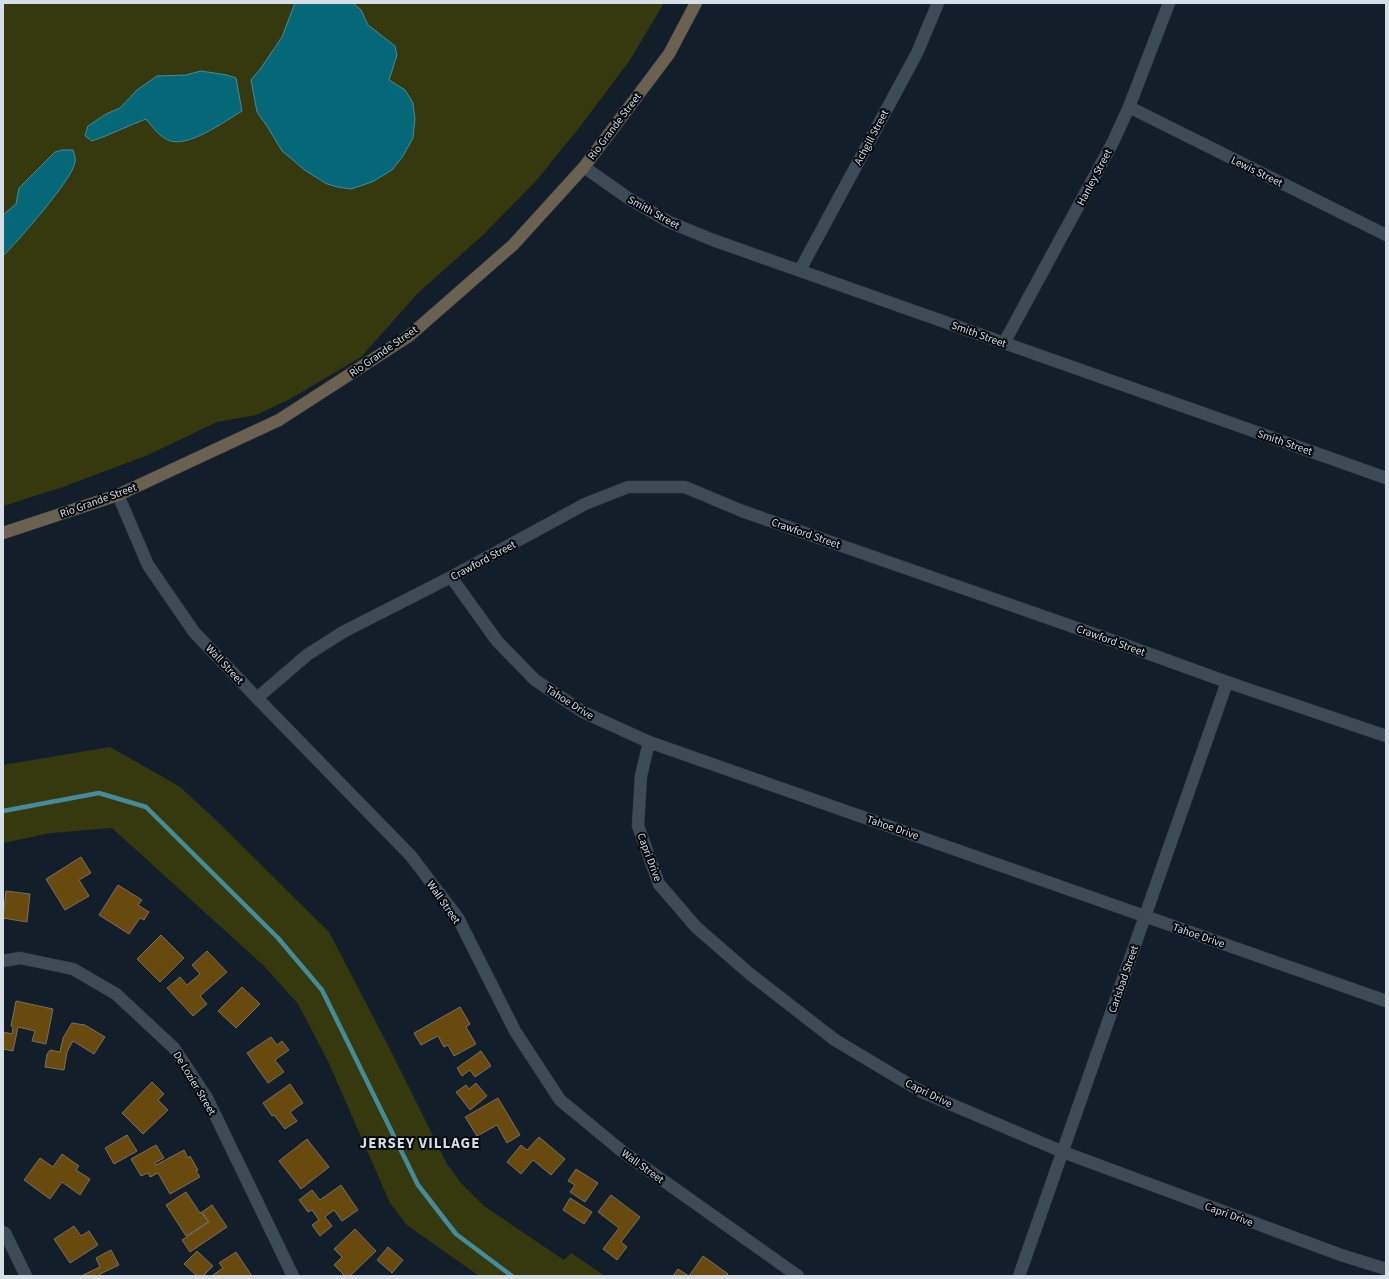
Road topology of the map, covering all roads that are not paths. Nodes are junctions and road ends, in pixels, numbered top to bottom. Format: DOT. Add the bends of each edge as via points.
graph roads {
  1 [pos="696,3"];
  2 [pos="938,3"];
  3 [pos="1169,3"];
  4 [pos="1129,107"];
  5 [pos="584,167"];
  6 [pos="1386,235"];
  7 [pos="800,270"];
  8 [pos="1004,343"];
  9 [pos="1386,478"];
  10 [pos="118,495"];
  11 [pos="3,533"];
  12 [pos="451,577"];
  13 [pos="1227,682"];
  14 [pos="257,698"];
  15 [pos="1386,736"];
  16 [pos="649,742"];
  17 [pos="1145,916"];
  18 [pos="3,961"];
  19 [pos="1386,1001"];
  20 [pos="1063,1152"];
  21 [pos="3,1232"];
  22 [pos="1386,1269"];
  23 [pos="26,1276"];
  24 [pos="293,1276"];
  25 [pos="798,1276"];
  26 [pos="1019,1276"];
  1 -- 5 [label="street, Rio Grande Street" via="669,54"];
  2 -- 7 [label="street, Achgill Street" via="916,53"];
  3 -- 4 [label="street, Hanley Street"];
  4 -- 6 [label="street, Lewis Street"];
  4 -- 8 [label="street, Hanley Street" via="1094,178"];
  5 -- 7 [label="street, Smith Street" via="628,198 669,222"];
  5 -- 10 [label="street, Rio Grande Street" via="513,245 409,336 279,420"];
  7 -- 8 [label="street, Smith Street"];
  8 -- 9 [label="street, Smith Street"];
  10 -- 11 [label="street, Rio Grande Street"];
  10 -- 14 [label="street, Wall Street" via="148,565 194,632"];
  12 -- 13 [label="street, Crawford Street" via="585,504 628,487 685,487 750,514"];
  12 -- 14 [label="street, Crawford Street" via="342,632 306,655"];
  12 -- 16 [label="street, Tahoe Drive" via="497,642 535,680 583,712"];
  13 -- 15 [label="street, Crawford Street"];
  13 -- 17 [label="street, Carlsbad Street"];
  14 -- 25 [label="street, Wall Street" via="411,856 458,918 514,1031 560,1100 622,1152"];
  16 -- 17 [label="street, Tahoe Drive"];
  16 -- 20 [label="street, Capri Drive" via="641,776 638,826 659,884 696,928 835,1040 922,1092"];
  17 -- 19 [label="street, Tahoe Drive"];
  17 -- 20 [label="street, Carlsbad Street"];
  18 -- 24 [label="street, De Lozier Street" via="20,958 73,969 116,994 174,1048 207,1098"];
  20 -- 22 [label="street, Capri Drive" via="1341,1255"];
  20 -- 26 [label="street, Carlsbad Street"];
  21 -- 23 [label="street"];
}
